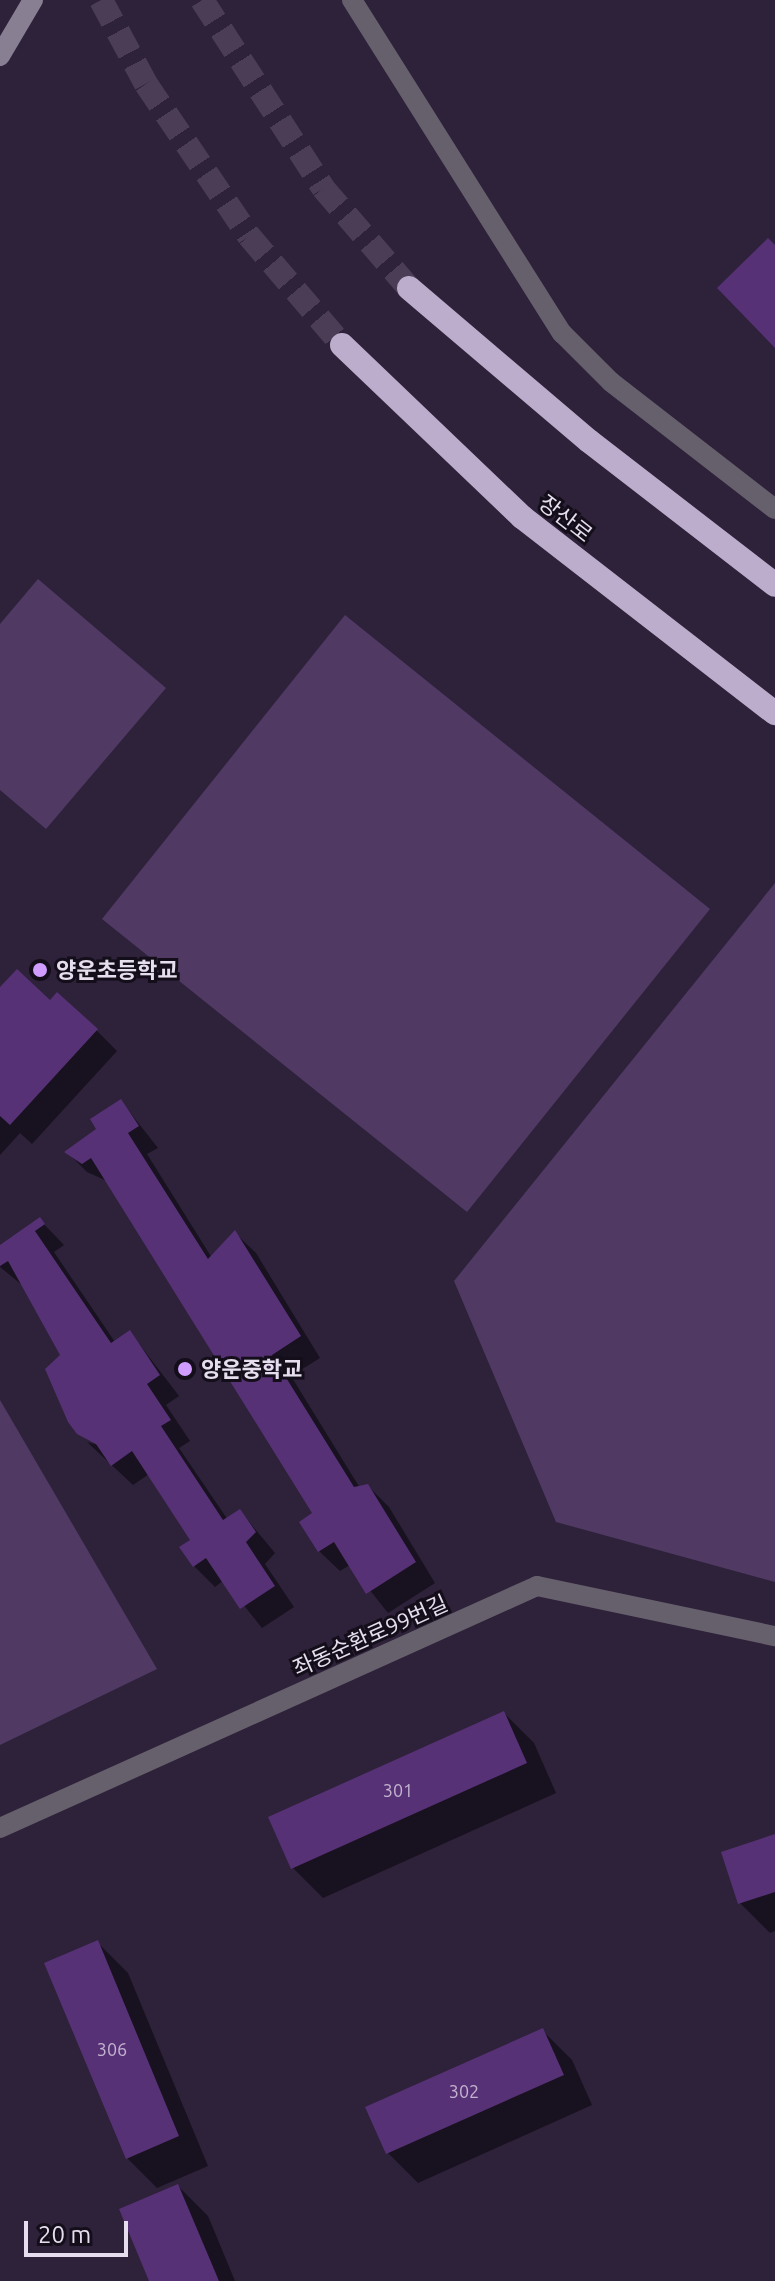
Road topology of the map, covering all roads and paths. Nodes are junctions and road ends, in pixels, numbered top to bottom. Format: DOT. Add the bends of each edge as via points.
graph roads {
  1 [pos="33,0"];
  2 [pos="352,0"];
  3 [pos="0,56"];
  4 [pos="409,288"];
  5 [pos="342,345"];
  6 [pos="775,509"];
  7 [pos="775,585"];
  8 [pos="775,713"];
  9 [pos="775,1636"];
  10 [pos="0,1828"];
  1 -- 3 [label="street"];
  2 -- 6 [label="street" via="562,333 611,382"];
  4 -- 7 [label="highway" via="589,441"];
  5 -- 8 [label="highway, 장산로" via="522,517"];
  9 -- 10 [label="street, 좌동순환로99번길" via="537,1586"];
}
